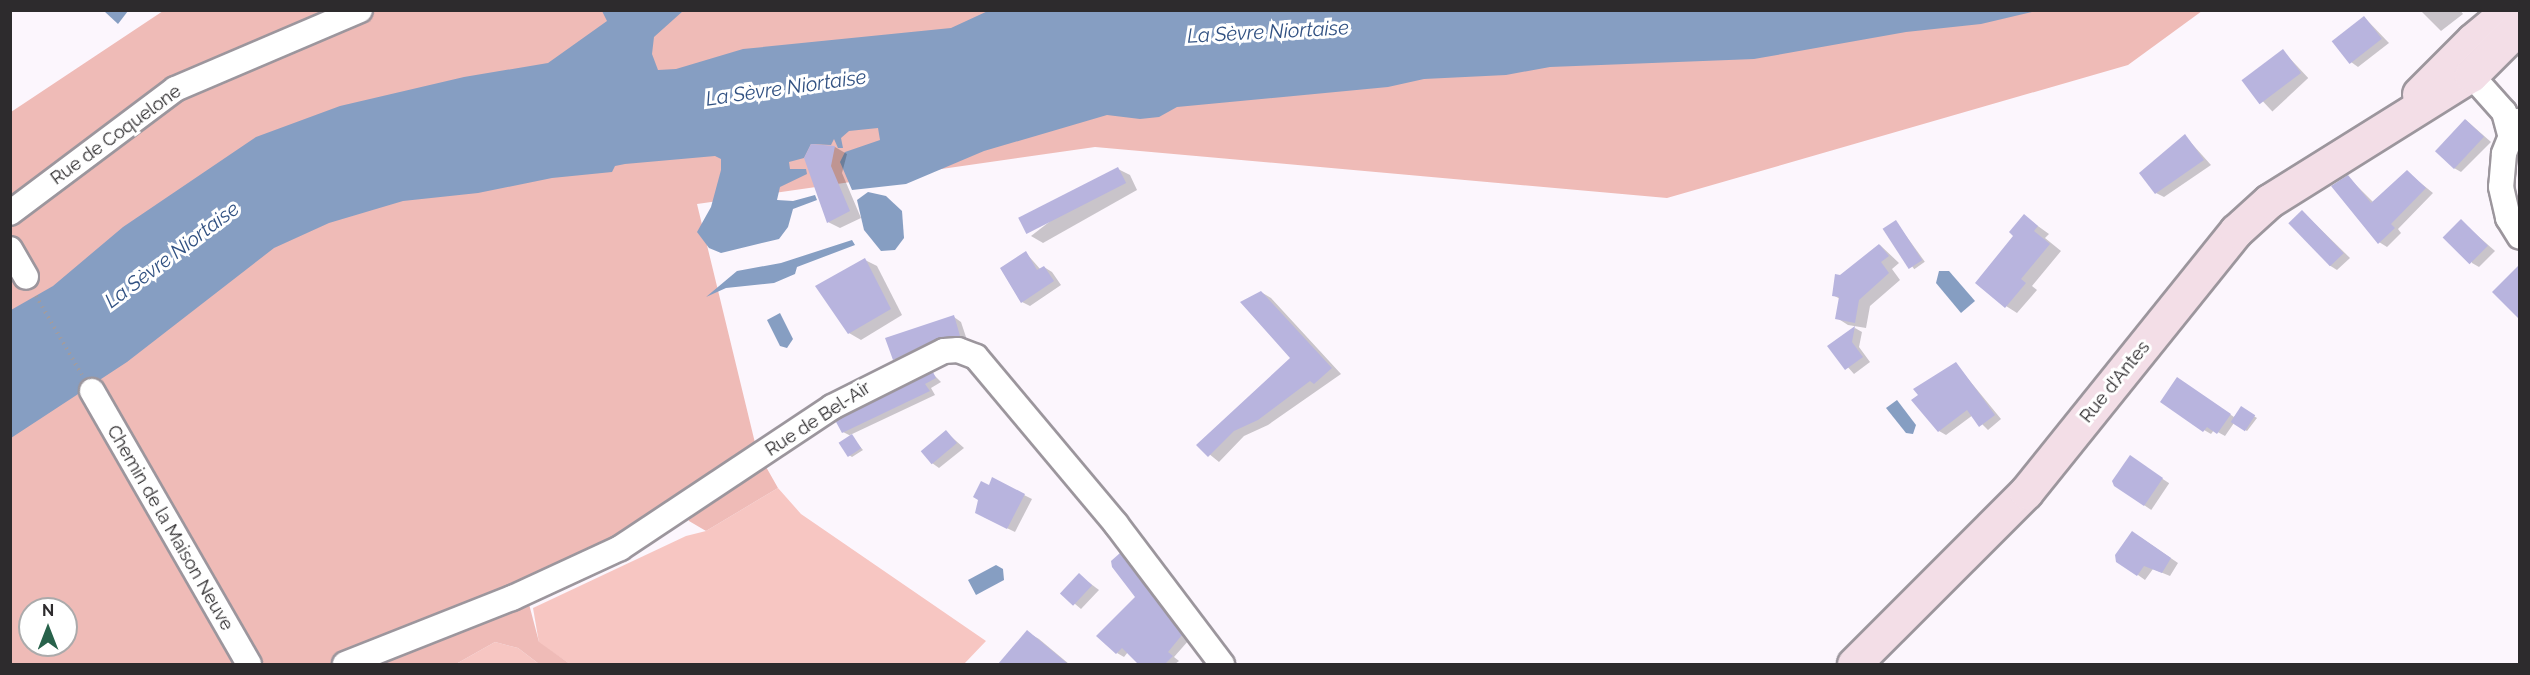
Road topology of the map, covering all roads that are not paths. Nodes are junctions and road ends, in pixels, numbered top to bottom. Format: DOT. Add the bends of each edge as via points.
graph roads {
  1 [pos="360,10"];
  2 [pos="2515,29"];
  3 [pos="2473,40"];
  4 [pos="2471,75"];
  5 [pos="2393,121"];
  6 [pos="2515,124"];
  7 [pos="10,213"];
  8 [pos="2520,237"];
  9 [pos="10,249"];
  10 [pos="26,277"];
  11 [pos="92,391"];
  12 [pos="249,664"];
  13 [pos="345,664"];
  14 [pos="1222,664"];
  15 [pos="1854,664"];
  1 -- 7 [label="street, Rue de Coquelone" via="175,89"];
  2 -- 3 [label="street, Rue d'Antes"];
  2 -- 4 [label="street, Rue d'Antes"];
  3 -- 4 [label="street" via="2469,49"];
  3 -- 5 [label="street, Rue d'Antes"];
  4 -- 5 [label="street, Rue d'Antes"];
  4 -- 6 [label="street"];
  5 -- 15 [label="street, Rue d'Antes" via="2269,201 2236,231 2026,492"];
  6 -- 8 [label="street" via="2500,187 2508,218"];
  9 -- 10 [label="street"];
  11 -- 12 [label="street, Chemin de la Maison Neuve"];
  13 -- 14 [label="street, Rue de Bel-Air" via="512,598 620,548 832,407 944,351 958,350 976,357 1116,524"];
}
